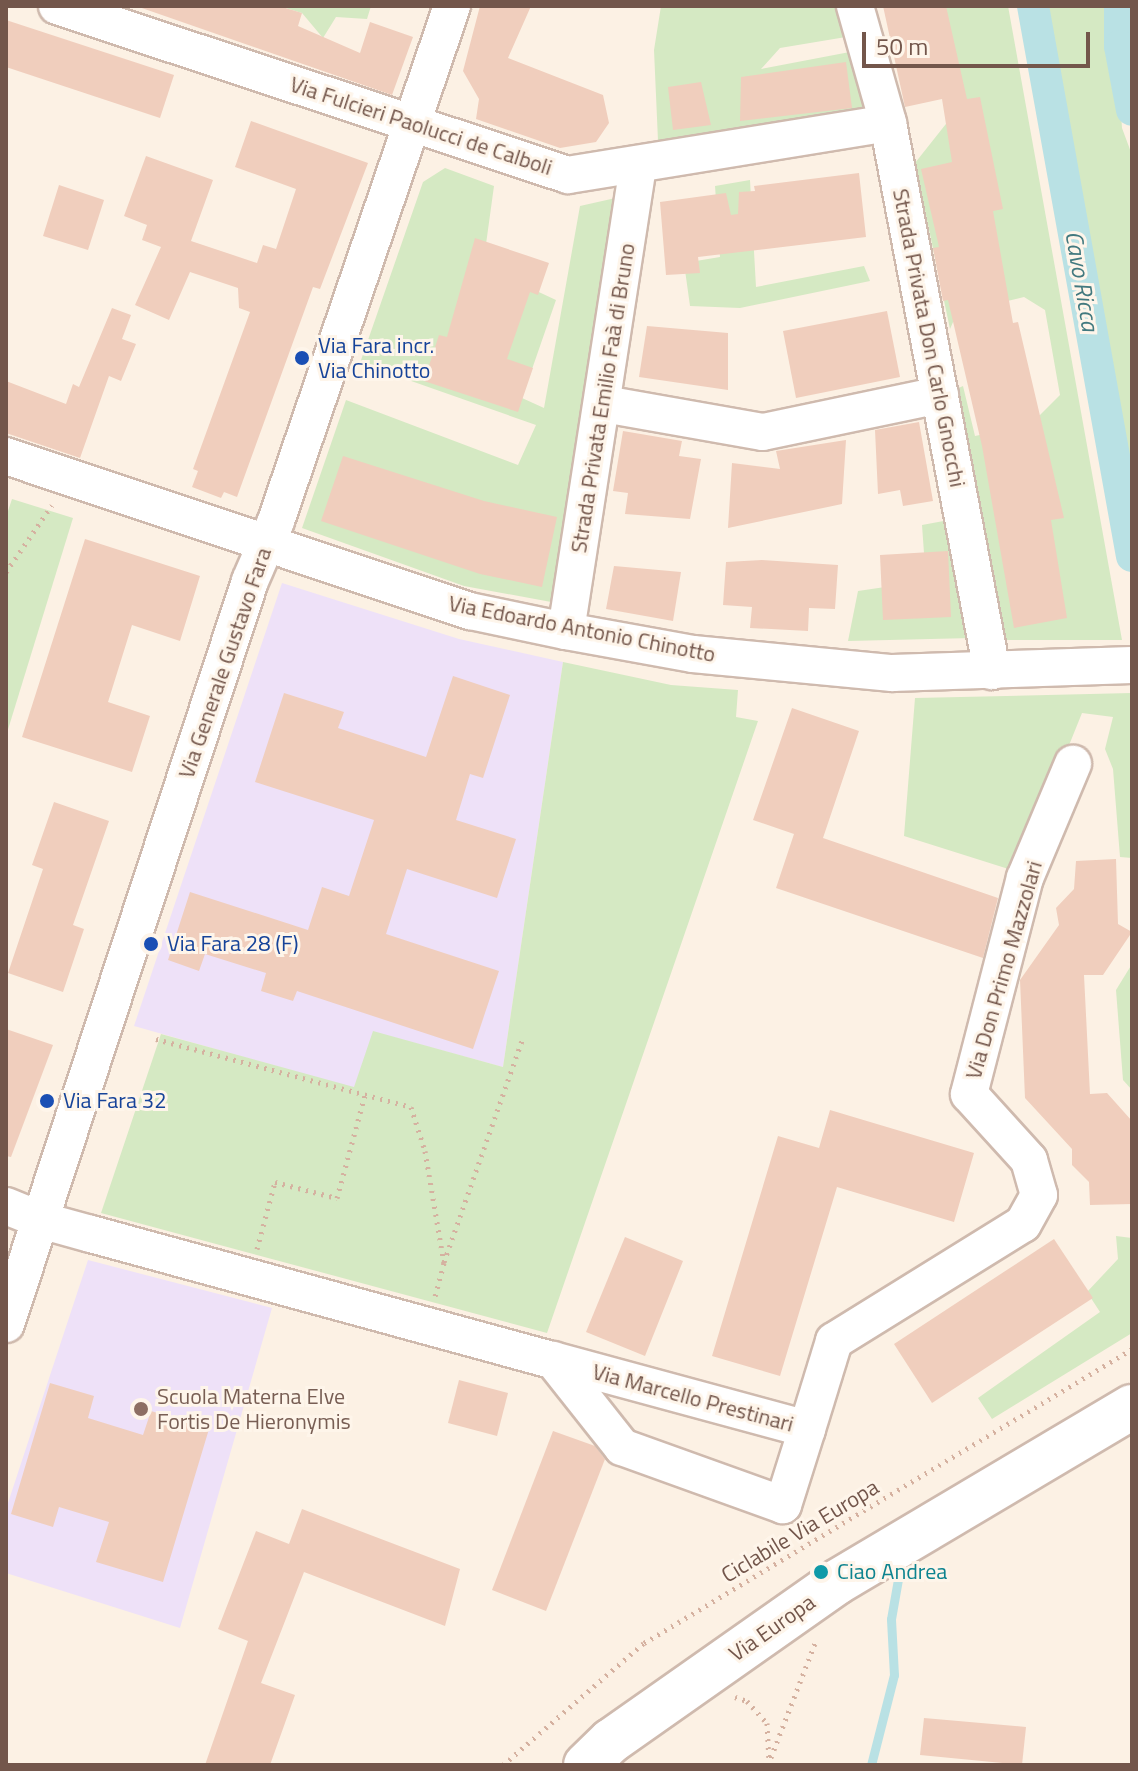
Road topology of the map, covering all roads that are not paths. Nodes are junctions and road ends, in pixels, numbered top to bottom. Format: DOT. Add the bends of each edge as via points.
graph roads {
  1 [pos="57,6"];
  2 [pos="452,6"];
  3 [pos="855,6"];
  4 [pos="413,123"];
  5 [pos="888,123"];
  6 [pos="638,165"];
  7 [pos="940,395"];
  8 [pos="604,404"];
  9 [pos="6,456"];
  10 [pos="266,544"];
  11 [pos="566,631"];
  12 [pos="1127,665"];
  13 [pos="992,671"];
  14 [pos="1073,764"];
  15 [pos="6,1206"];
  16 [pos="40,1220"];
  17 [pos="6,1324"];
  18 [pos="553,1360"];
  19 [pos="1132,1407"];
  20 [pos="807,1429"];
  21 [pos="586,1765"];
  1 -- 4 [label="street, Via Fulcieri Paolucci de Calboli"];
  2 -- 4 [label="street, Via Generale Gustavo Fara"];
  3 -- 5 [label="street, Strada Privata Don Carlo Gnocchi"];
  4 -- 6 [label="street, Via Fulcieri Paolucci de Calboli" via="568,175"];
  4 -- 10 [label="street, Via Generale Gustavo Fara"];
  5 -- 6 [label="street, Via Fulcieri Paolucci de Calboli"];
  5 -- 7 [label="street, Strada Privata Don Carlo Gnocchi"];
  6 -- 8 [label="street, Strada Privata Emilio Faà di Bruno"];
  7 -- 8 [label="street" via="763,432"];
  7 -- 13 [label="street, Strada Privata Don Carlo Gnocchi"];
  8 -- 11 [label="street, Strada Privata Emilio Faà di Bruno"];
  9 -- 10 [label="street, Via Edoardo Antonio Chinotto"];
  10 -- 11 [label="street, Via Edoardo Antonio Chinotto" via="470,611"];
  10 -- 16 [label="street, Via Generale Gustavo Fara"];
  11 -- 13 [label="street, Via Edoardo Antonio Chinotto" via="787,665 892,673"];
  12 -- 13 [label="street, Via Edoardo Antonio Chinotto"];
  14 -- 20 [label="street, Via Don Primo Mazzolari" via="1025,878 969,1094 1029,1160 1039,1195 1023,1224 834,1341"];
  15 -- 16 [label="street, Via Marcello Prestinari"];
  16 -- 17 [label="street, Via Generale Gustavo Fara"];
  16 -- 18 [label="street, Via Marcello Prestinari"];
  18 -- 20 [label="street, Via Marcello Prestinari"];
  18 -- 20 [label="street, Via Marcello Prestinari" via="622,1447 783,1505"];
  19 -- 21 [label="main road, Via Europa" via="837,1582 611,1741"];
}
